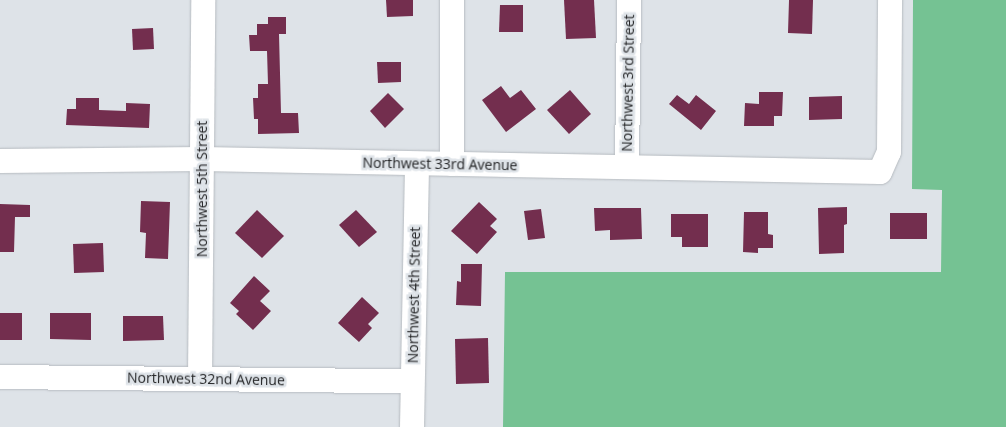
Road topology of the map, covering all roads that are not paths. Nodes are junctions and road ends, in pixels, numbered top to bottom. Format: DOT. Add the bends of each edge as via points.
graph roads {
  1 [pos="203,0"];
  2 [pos="452,0"];
  3 [pos="629,0"];
  4 [pos="890,0"];
  5 [pos="202,159"];
  6 [pos="0,161"];
  7 [pos="417,164"];
  8 [pos="452,164"];
  9 [pos="627,167"];
  10 [pos="0,377"];
  11 [pos="200,378"];
  12 [pos="412,381"];
  13 [pos="412,427"];
  1 -- 5 [label="street, Northwest 5th Street"];
  2 -- 8 [label="street"];
  3 -- 9 [label="street, Northwest 3rd Street"];
  4 -- 9 [label="street, Northwest 33rd Avenue" via="890,152 880,172"];
  5 -- 6 [label="street, Northwest 33rd Avenue"];
  5 -- 7 [label="street, Northwest 33rd Avenue"];
  5 -- 11 [label="street, Northwest 5th Street"];
  7 -- 8 [label="street, Northwest 33rd Avenue"];
  7 -- 12 [label="street, Northwest 4th Street"];
  8 -- 9 [label="street, Northwest 33rd Avenue"];
  10 -- 11 [label="street, Northwest 32nd Avenue"];
  11 -- 12 [label="street, Northwest 32nd Avenue"];
  12 -- 13 [label="street, Northwest 4th Street"];
}
